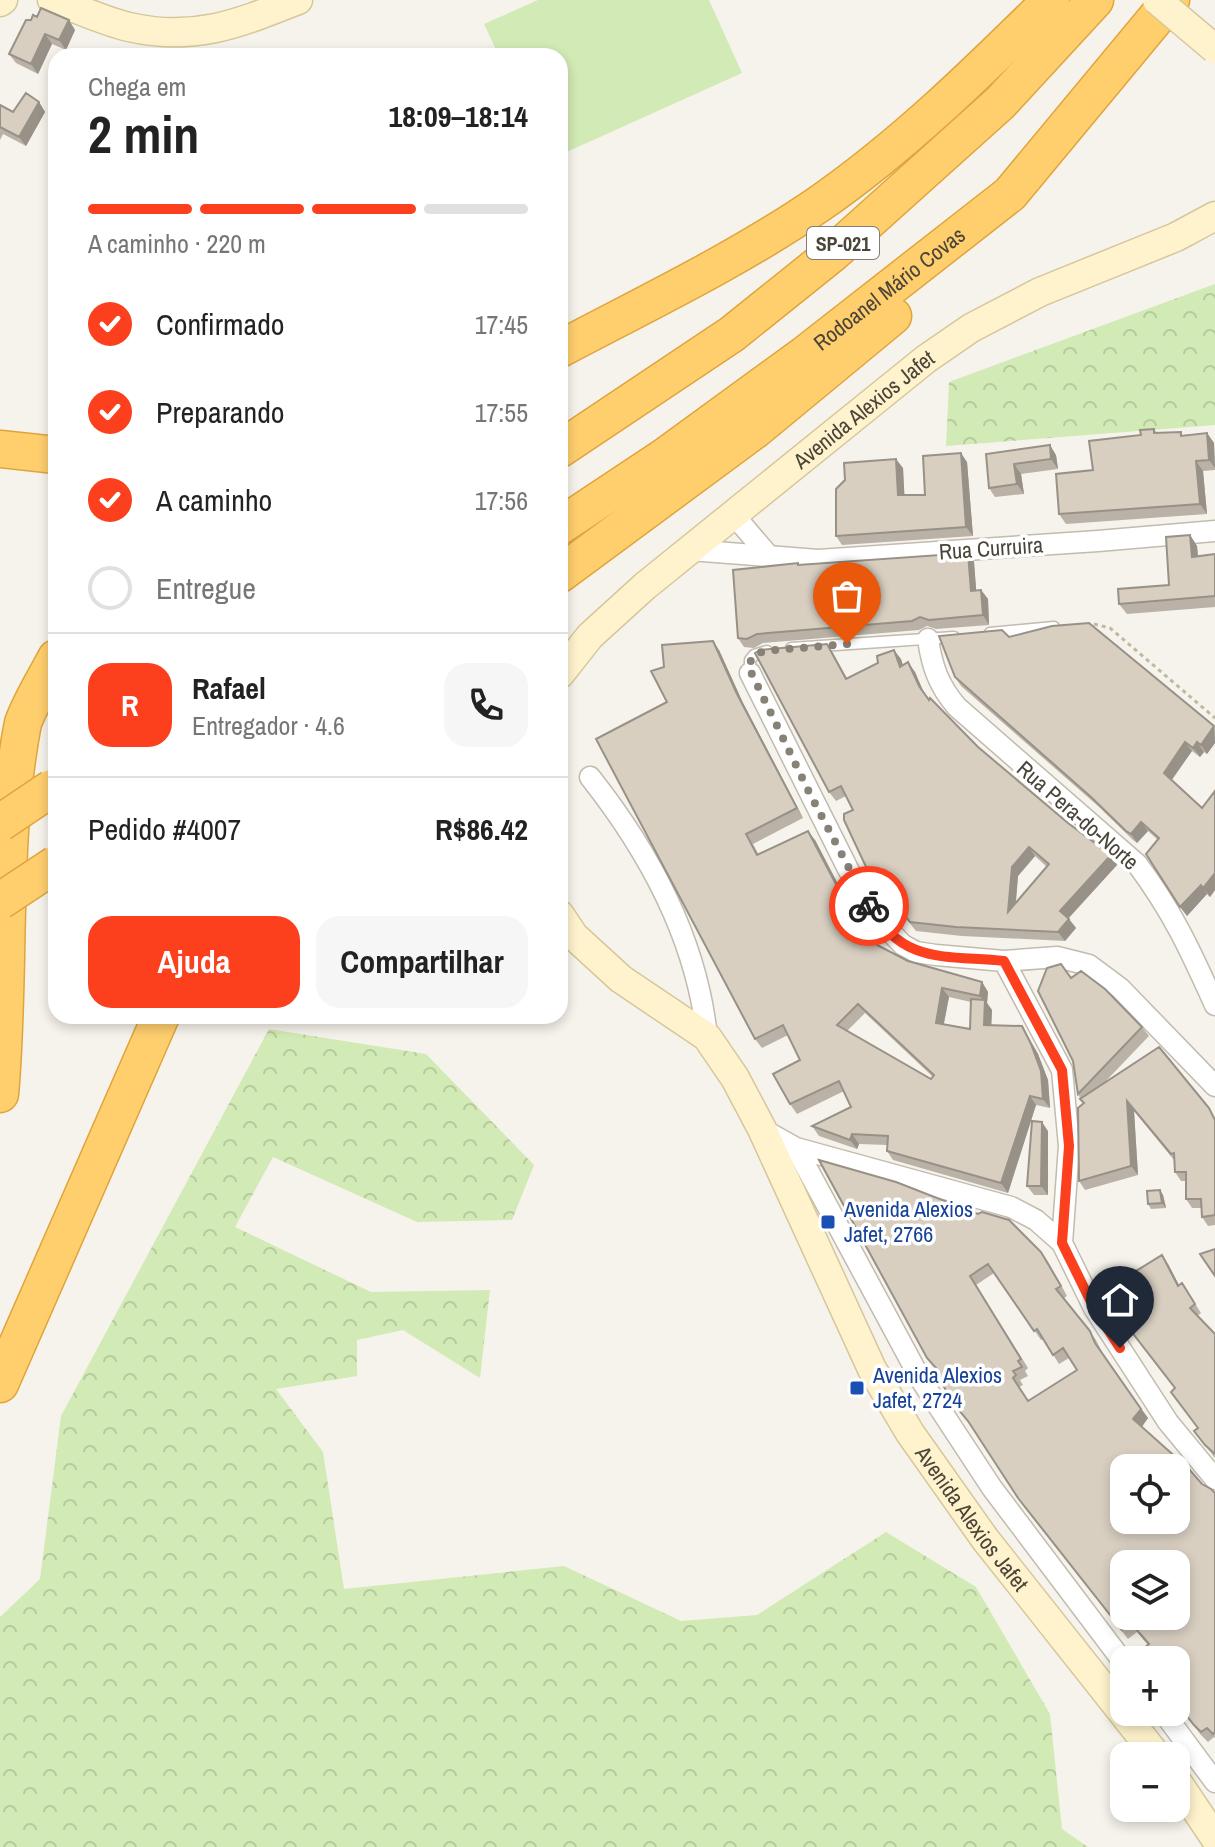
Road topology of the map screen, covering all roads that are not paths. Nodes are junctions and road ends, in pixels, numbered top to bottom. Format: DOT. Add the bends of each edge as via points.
graph roads {
  1 [pos="52,0"];
  2 [pos="298,0"];
  3 [pos="1051,0"];
  4 [pos="1095,0"];
  5 [pos="1157,0"];
  6 [pos="1171,0"];
  7 [pos="1215,49"];
  8 [pos="1010,194"];
  9 [pos="1215,216"];
  10 [pos="568,345"];
  11 [pos="568,444"];
  12 [pos="0,449"];
  13 [pos="48,454"];
  14 [pos="733,514"];
  15 [pos="568,521"];
  16 [pos="1215,531"];
  17 [pos="690,550"];
  18 [pos="768,555"];
  19 [pos="568,568"];
  20 [pos="1094,624"];
  21 [pos="981,634"];
  22 [pos="967,635"];
  23 [pos="928,639"];
  24 [pos="568,664"];
  25 [pos="750,673"];
  26 [pos="48,674"];
  27 [pos="590,777"];
  28 [pos="48,791"];
  29 [pos="0,823"];
  30 [pos="48,869"];
  31 [pos="0,901"];
  32 [pos="568,927"];
  33 [pos="1004,961"];
  34 [pos="1215,1005"];
  35 [pos="157,1024"];
  36 [pos="707,1037"];
  37 [pos="1215,1086"];
  38 [pos="0,1094"];
  39 [pos="762,1129"];
  40 [pos="796,1148"];
  41 [pos="1062,1243"];
  42 [pos="0,1384"];
  43 [pos="1215,1479"];
  44 [pos="1111,1646"];
  45 [pos="1174,1726"];
  46 [pos="1146,1742"];
  47 [pos="1213,1773"];
  48 [pos="1190,1782"];
  49 [pos="1190,1801"];
  50 [pos="1215,1838"];
  1 -- 2 [label="main road" via="126,26 189,34"];
  3 -- 10 [label="highway" via="943,107 820,203 723,263"];
  4 -- 11 [label="highway, SP-021" via="1000,103 833,253 732,334"];
  5 -- 7 [label="main road, bridge"];
  6 -- 8 [label="highway, Rodoanel Mário Covas / SP-021"];
  8 -- 15 [label="highway, Rodoanel Mário Covas / SP-021" via="804,355"];
  8 -- 19 [label="highway" via="919,294 755,430"];
  9 -- 14 [label="main road, Avenida Alexios Jafet" via="971,328"];
  12 -- 13 [label="highway"];
  14 -- 17 [label="main road, Avenida Alexios Jafet"];
  14 -- 18 [label="street"];
  16 -- 18 [label="street, Rua Curruira" via="818,560"];
  17 -- 18 [label="street, Rua Curruira"];
  17 -- 24 [label="main road, Avenida Alexios Jafet" via="590,636"];
  20 -- 21 [label="lane"];
  22 -- 23 [label="lane"];
  23 -- 25 [label="lane" via="764,651 750,660"];
  23 -- 34 [label="street, Rua Pera-do-Norte" via="941,689 957,707 1137,864 1191,949"];
  25 -- 33 [label="street" via="848,869 883,926 916,952"];
  26 -- 38 [label="highway" via="23,723 9,782 0,865"];
  27 -- 36 [label="street, Avenida Alexios Jafet" via="643,852 670,905 699,986"];
  28 -- 29 [label="highway, bridge"];
  30 -- 31 [label="highway, bridge"];
  32 -- 36 [label="main road, Avenida Alexios Jafet" via="621,979"];
  33 -- 37 [label="street" via="1057,957 1089,965 1120,988"];
  33 -- 41 [label="street" via="1062,1070 1069,1146"];
  35 -- 42 [label="highway"];
  36 -- 39 [label="main road, Avenida Alexios Jafet"];
  39 -- 40 [label="street"];
  39 -- 46 [label="main road, Avenida Alexios Jafet" via="872,1369 910,1433 985,1539"];
  40 -- 41 [label="street" via="1011,1207"];
  40 -- 44 [label="street, Avenida Alexios Jafet" via="900,1346 937,1405 992,1488"];
  41 -- 43 [label="street" via="1094,1308 1168,1422"];
  45 -- 47 [label="street"];
  47 -- 48 [label="street"];
  49 -- 50 [label="main road"];
}
